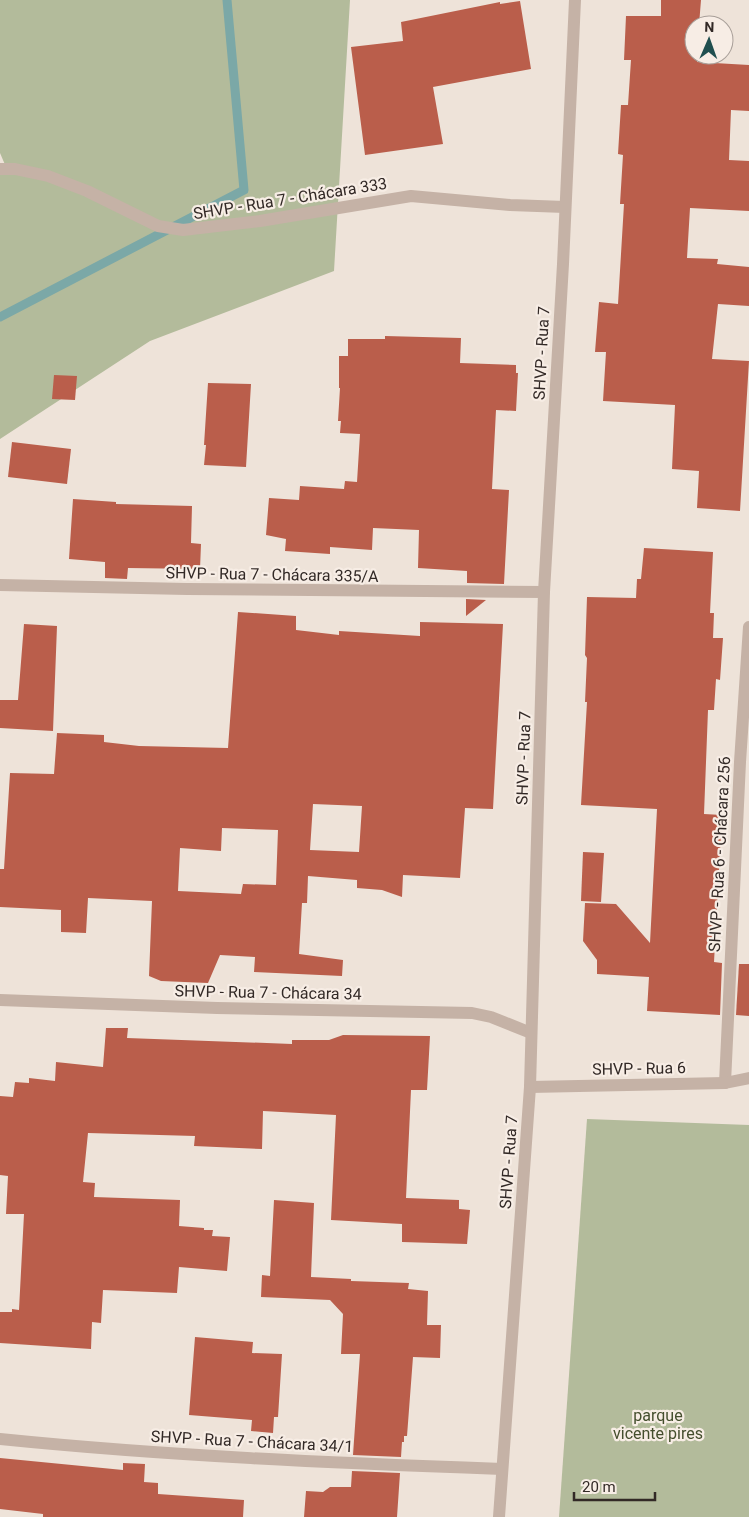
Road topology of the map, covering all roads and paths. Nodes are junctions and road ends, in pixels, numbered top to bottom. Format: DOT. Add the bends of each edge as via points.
graph roads {
  1 [pos="575,0"];
  2 [pos="0,168"];
  3 [pos="566,207"];
  4 [pos="0,585"];
  5 [pos="544,592"];
  6 [pos="749,627"];
  7 [pos="0,1000"];
  8 [pos="531,1033"];
  9 [pos="749,1078"];
  10 [pos="725,1083"];
  11 [pos="530,1087"];
  12 [pos="0,1439"];
  13 [pos="502,1469"];
  14 [pos="500,1517"];
  1 -- 3 [label="street, SHVP - Rua 7"];
  2 -- 3 [label="street, SHVP - Rua 7 - Chácara 333" via="48,176 158,226 183,230 411,196"];
  3 -- 5 [label="street, SHVP - Rua 7"];
  4 -- 5 [label="street, SHVP - Rua 7 - Chácara 335/A"];
  5 -- 8 [label="street, SHVP - Rua 7"];
  6 -- 10 [label="street, SHVP - Rua 6 - Chácara 256"];
  7 -- 8 [label="street, SHVP - Rua 7 - Chácara 34" via="472,1013"];
  8 -- 11 [label="street, SHVP - Rua 7"];
  9 -- 10 [label="street, SHVP - Rua 6"];
  10 -- 11 [label="street, SHVP - Rua 6"];
  11 -- 13 [label="street, SHVP - Rua 7"];
  12 -- 13 [label="street, SHVP - Rua 7 - Chácara 34/1" via="86,1448"];
  13 -- 14 [label="street, SHVP - Rua 7"];
}
